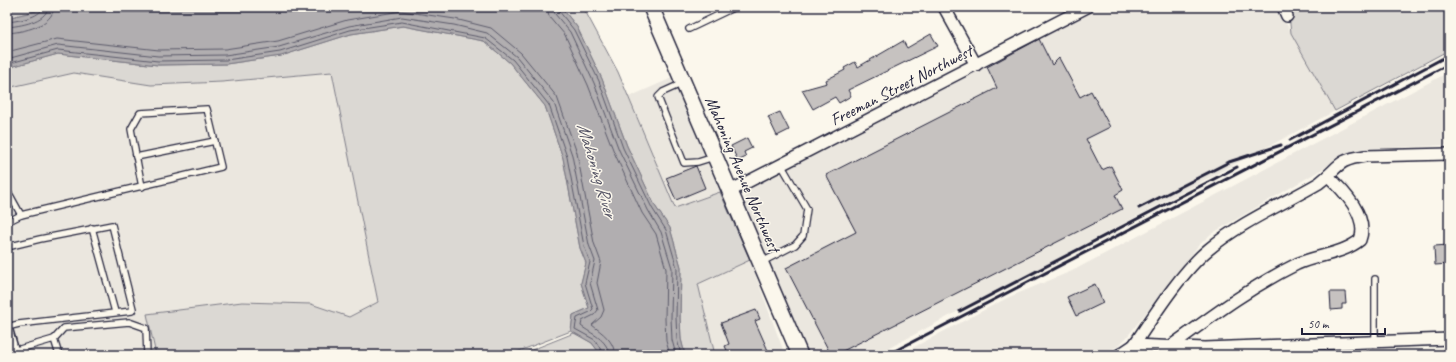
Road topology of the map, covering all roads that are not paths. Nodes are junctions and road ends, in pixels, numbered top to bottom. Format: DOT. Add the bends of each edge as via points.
graph roads {
  1 [pos="735,7"];
  2 [pos="944,7"];
  3 [pos="1087,7"];
  4 [pos="653,8"];
  5 [pos="689,29"];
  6 [pos="976,65"];
  7 [pos="683,83"];
  8 [pos="214,141"];
  9 [pos="1449,154"];
  10 [pos="136,157"];
  11 [pos="715,157"];
  12 [pos="782,166"];
  13 [pos="1328,176"];
  14 [pos="142,187"];
  15 [pos="730,191"];
  16 [pos="7,192"];
  17 [pos="21,215"];
  18 [pos="7,222"];
  19 [pos="92,228"];
  20 [pos="7,247"];
  21 [pos="760,263"];
  22 [pos="1375,279"];
  23 [pos="115,312"];
  24 [pos="7,328"];
  25 [pos="7,331"];
  26 [pos="54,339"];
  27 [pos="1449,339"];
  28 [pos="1375,342"];
  29 [pos="1134,345"];
  30 [pos="1171,346"];
  31 [pos="13,353"];
  32 [pos="59,355"];
  33 [pos="147,355"];
  34 [pos="800,355"];
  35 [pos="1119,355"];
  1 -- 5 [label="lane"];
  2 -- 6 [label="street"];
  3 -- 6 [label="street, Freeman Street Northwest"];
  4 -- 7 [label="main road, Mahoning Avenue Northwest"];
  6 -- 12 [label="street, Freeman Street Northwest"];
  7 -- 11 [label="main road, Mahoning Avenue Northwest"];
  7 -- 11 [label="lane" via="658,97 684,163"];
  8 -- 10 [label="lane"];
  8 -- 10 [label="lane" via="207,109 140,113 131,129"];
  8 -- 14 [label="lane" via="221,167"];
  9 -- 13 [label="street" via="1352,158 1341,162"];
  10 -- 14 [label="lane"];
  11 -- 15 [label="main road, Mahoning Avenue Northwest"];
  12 -- 15 [label="street, Freeman Street Northwest"];
  12 -- 21 [label="lane" via="807,209 803,236 795,245"];
  13 -- 29 [label="street" via="1210,248 1194,263"];
  13 -- 30 [label="street" via="1344,192 1357,214 1362,228 1360,240 1348,248 1314,257 1280,273 1220,310"];
  14 -- 17 [label="lane"];
  15 -- 21 [label="main road, Mahoning Avenue Northwest"];
  16 -- 17 [label="lane"];
  17 -- 18 [label="lane"];
  19 -- 20 [label="lane"];
  19 -- 23 [label="lane"];
  19 -- 23 [label="lane" via="112,226 133,309"];
  21 -- 34 [label="main road, Mahoning Avenue Northwest"];
  22 -- 28 [label="lane"];
  23 -- 24 [label="lane" via="46,320"];
  25 -- 31 [label="street"];
  26 -- 31 [label="lane"];
  26 -- 32 [label="lane"];
  26 -- 33 [label="lane" via="64,328 129,322 146,328"];
  27 -- 28 [label="street"];
  28 -- 30 [label="street" via="1205,348"];
  29 -- 30 [label="street"];
  29 -- 35 [label="street"];
}
